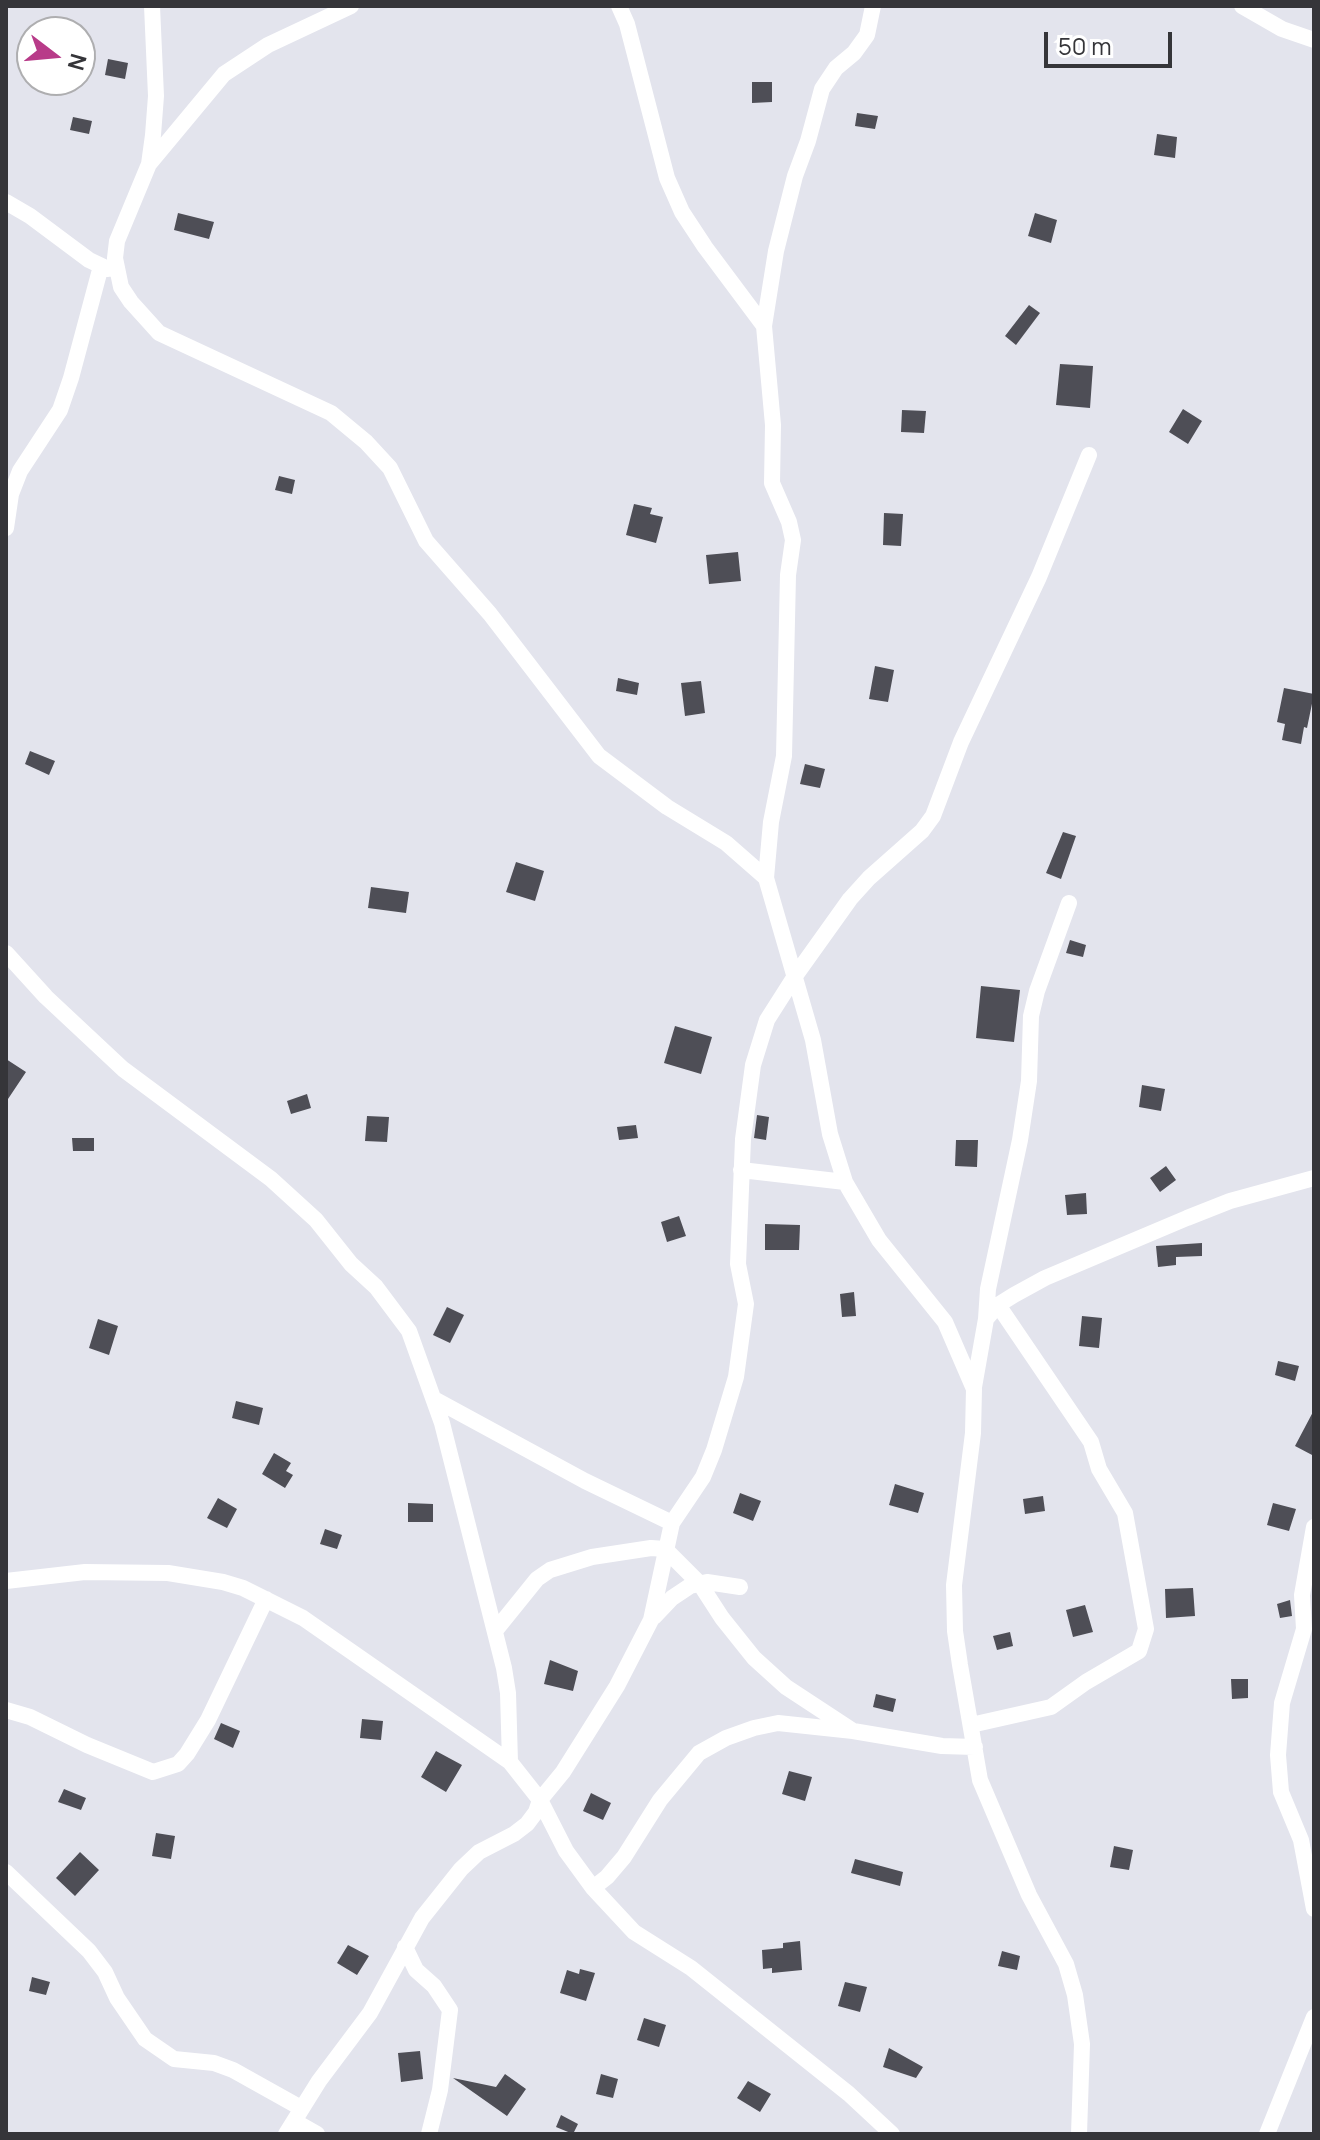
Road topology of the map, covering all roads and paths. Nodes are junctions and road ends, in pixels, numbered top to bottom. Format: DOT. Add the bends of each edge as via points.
graph roads {
  1 [pos="152,6"];
  2 [pos="351,6"];
  3 [pos="619,6"];
  4 [pos="873,6"];
  5 [pos="1242,6"];
  6 [pos="1314,40"];
  7 [pos="149,164"];
  8 [pos="6,202"];
  9 [pos="101,266"];
  10 [pos="117,273"];
  11 [pos="764,326"];
  12 [pos="1089,455"];
  13 [pos="6,528"];
  14 [pos="766,878"];
  15 [pos="1069,903"];
  16 [pos="6,953"];
  17 [pos="795,976"];
  18 [pos="741,1170"];
  19 [pos="1314,1178"];
  20 [pos="845,1182"];
  21 [pos="998,1305"];
  22 [pos="986,1319"];
  23 [pos="974,1389"];
  24 [pos="434,1399"];
  25 [pos="672,1523"];
  26 [pos="1314,1527"];
  27 [pos="665,1549"];
  28 [pos="6,1581"];
  29 [pos="700,1584"];
  30 [pos="740,1587"];
  31 [pos="266,1599"];
  32 [pos="651,1620"];
  33 [pos="495,1631"];
  34 [pos="6,1710"];
  35 [pos="971,1725"];
  36 [pos="853,1731"];
  37 [pos="975,1747"];
  38 [pos="510,1762"];
  39 [pos="540,1800"];
  40 [pos="6,1872"];
  41 [pos="593,1888"];
  42 [pos="1314,1909"];
  43 [pos="405,1947"];
  44 [pos="1314,2017"];
  45 [pos="294,2121"];
  46 [pos="317,2134"];
  47 [pos="429,2134"];
  48 [pos="892,2134"];
  49 [pos="1079,2134"];
  50 [pos="1267,2134"];
  1 -- 7 [label="street" via="156,96"];
  2 -- 7 [label="street" via="268,45 224,74"];
  3 -- 11 [label="street" via="667,178 682,212"];
  4 -- 11 [label="street" via="867,35 822,89 776,251"];
  5 -- 6 [label="street"];
  7 -- 10 [label="street" via="117,241"];
  8 -- 9 [label="street"];
  9 -- 10 [label="street"];
  9 -- 13 [label="street" via="60,410 20,471"];
  10 -- 14 [label="street" via="131,302 159,333 331,413 377,453 402,489 426,541 490,614 599,756 726,843"];
  11 -- 14 [label="street" via="772,483 793,540 784,756"];
  12 -- 17 [label="street" via="933,816 850,899"];
  14 -- 17 [label="street"];
  15 -- 22 [label="street" via="1031,1016 1025,1111"];
  16 -- 24 [label="street" via="123,1069 271,1179 316,1220 409,1331"];
  17 -- 18 [label="street" via="767,1020 753,1065"];
  17 -- 20 [label="street"];
  18 -- 20 [label="street"];
  18 -- 25 [label="street" via="738,1264 746,1304 736,1377 703,1477"];
  19 -- 21 [label="street" via="1187,1218 1045,1278"];
  20 -- 23 [label="street" via="879,1240 945,1322"];
  21 -- 22 [label="street"];
  21 -- 35 [label="street" via="1091,1442 1099,1469 1125,1513 1146,1629 1139,1651 1051,1707"];
  22 -- 23 [label="street"];
  23 -- 35 [label="street" via="954,1602"];
  24 -- 25 [label="street"];
  24 -- 33 [label="street"];
  25 -- 27 [label="street"];
  26 -- 42 [label="street" via="1302,1595 1304,1629 1282,1703 1278,1755 1281,1792 1301,1840"];
  27 -- 29 [label="street"];
  27 -- 32 [label="street"];
  27 -- 33 [label="street" via="592,1557 550,1570"];
  28 -- 31 [label="street" via="85,1572 168,1573 223,1582"];
  29 -- 30 [label="street"];
  29 -- 32 [label="street" via="672,1598"];
  29 -- 36 [label="street" via="754,1658 786,1687"];
  31 -- 34 [label="street" via="208,1720 178,1764 153,1772"];
  31 -- 38 [label="street" via="303,1618"];
  32 -- 39 [label="street" via="582,1744"];
  33 -- 38 [label="street" via="508,1693"];
  35 -- 37 [label="street"];
  36 -- 37 [label="street"];
  36 -- 41 [label="street" via="778,1723 726,1738 699,1753 660,1800 624,1857"];
  37 -- 49 [label="street" via="980,1780 1002,1835 1066,1964 1075,1995 1082,2044"];
  38 -- 39 [label="street"];
  39 -- 41 [label="street" via="566,1851"];
  39 -- 43 [label="street" via="527,1824 461,1869"];
  40 -- 45 [label="street" via="89,1951 145,2039 174,2059 233,2070"];
  41 -- 48 [label="street" via="634,1932 691,1968"];
  43 -- 45 [label="street" via="370,2013"];
  43 -- 47 [label="street" via="416,1970 450,2010"];
  44 -- 50 [label="street"];
  45 -- 46 [label="street"];
}
